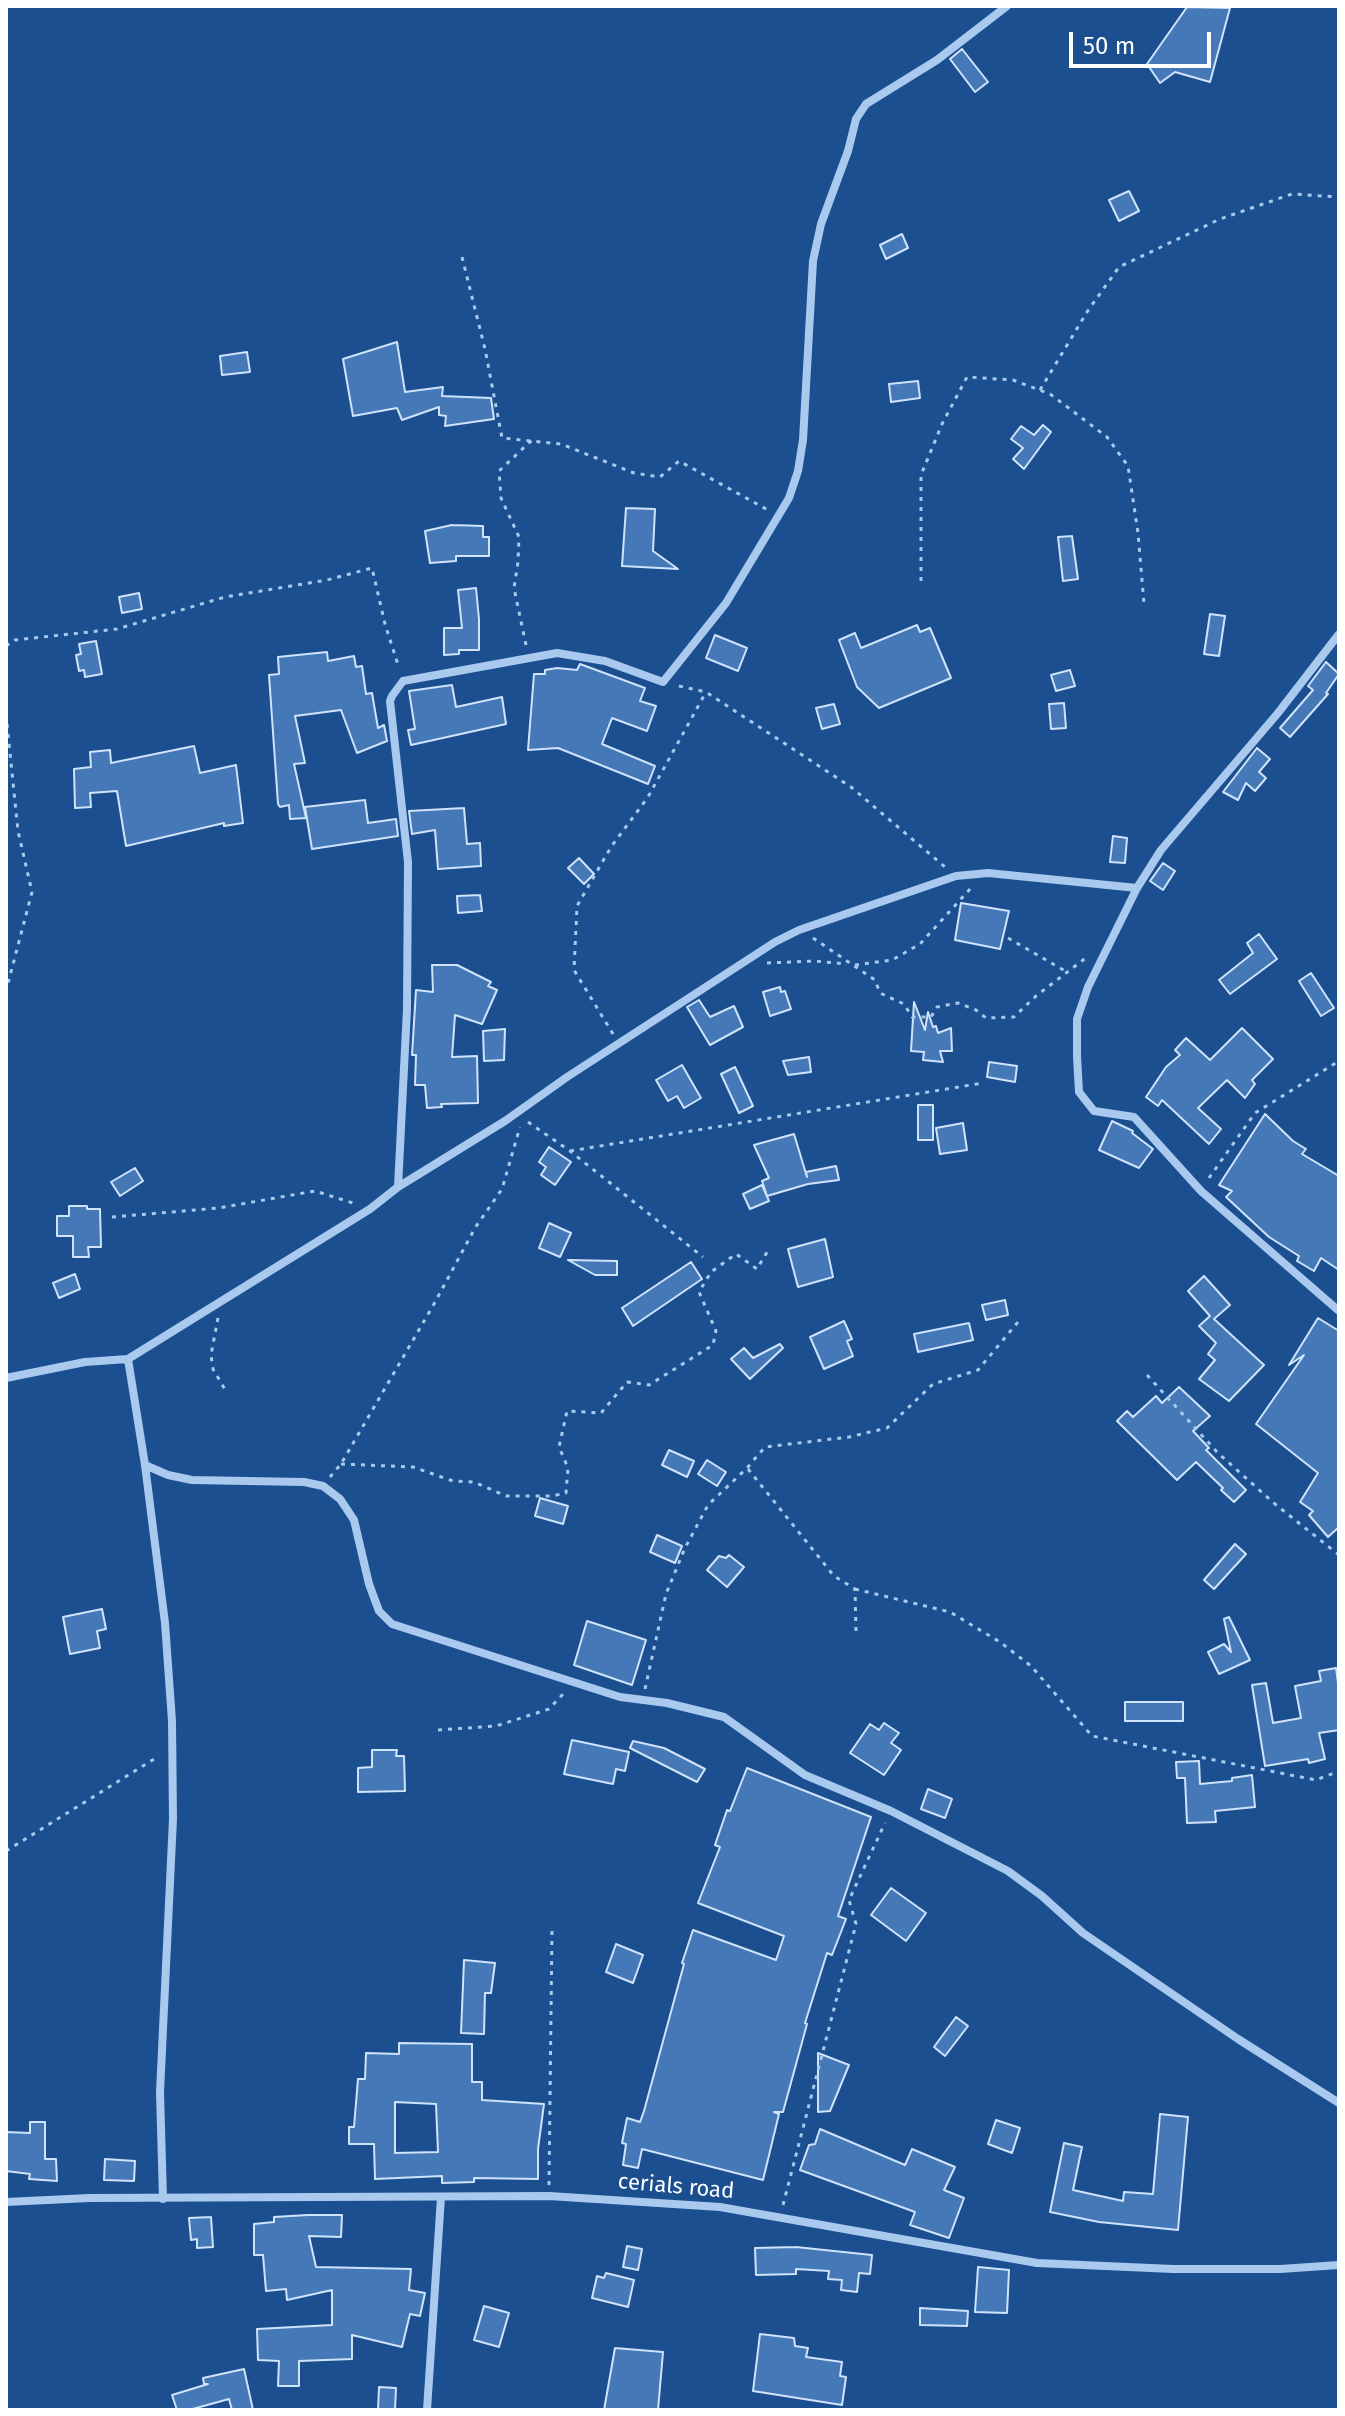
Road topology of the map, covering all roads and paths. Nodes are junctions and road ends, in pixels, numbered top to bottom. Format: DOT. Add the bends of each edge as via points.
graph roads {
  1 [pos="1007,6"];
  2 [pos="1339,197"];
  3 [pos="462,257"];
  4 [pos="1040,390"];
  5 [pos="534,439"];
  6 [pos="780,516"];
  7 [pos="921,581"];
  8 [pos="1144,604"];
  9 [pos="1339,634"];
  10 [pos="6,646"];
  11 [pos="528,657"];
  12 [pos="403,681"];
  13 [pos="663,682"];
  14 [pos="706,692"];
  15 [pos="6,714"];
  16 [pos="988,873"];
  17 [pos="956,876"];
  18 [pos="1137,888"];
  19 [pos="799,930"];
  20 [pos="1008,938"];
  21 [pos="1091,953"];
  22 [pos="743,963"];
  23 [pos="851,965"];
  24 [pos="1068,973"];
  25 [pos="6,991"];
  26 [pos="619,1044"];
  27 [pos="1339,1061"];
  28 [pos="983,1083"];
  29 [pos="570,1151"];
  30 [pos="398,1187"];
  31 [pos="1201,1191"];
  32 [pos="370,1209"];
  33 [pos="112,1217"];
  34 [pos="770,1247"];
  35 [pos="703,1257"];
  36 [pos="219,1305"];
  37 [pos="1339,1311"];
  38 [pos="1018,1322"];
  39 [pos="128,1359"];
  40 [pos="1147,1375"];
  41 [pos="6,1378"];
  42 [pos="227,1393"];
  43 [pos="341,1464"];
  44 [pos="145,1465"];
  45 [pos="747,1468"];
  46 [pos="323,1486"];
  47 [pos="1339,1555"];
  48 [pos="855,1589"];
  49 [pos="856,1631"];
  50 [pos="573,1681"];
  51 [pos="642,1700"];
  52 [pos="438,1730"];
  53 [pos="172,1748"];
  54 [pos="1339,1771"];
  55 [pos="891,1811"];
  56 [pos="6,1851"];
  57 [pos="552,1928"];
  58 [pos="1339,2103"];
  59 [pos="549,2196"];
  60 [pos="441,2197"];
  61 [pos="163,2199"];
  62 [pos="6,2203"];
  63 [pos="780,2216"];
  64 [pos="1339,2265"];
  65 [pos="427,2410"];
  1 -- 6 [label="street" via="937,60 866,104 856,119 813,261 803,440 798,471"];
  2 -- 4 [label="path" via="1292,194 1220,219 1119,267"];
  3 -- 5 [label="path" via="502,438"];
  4 -- 7 [label="path" via="1013,380 967,377 921,475"];
  4 -- 8 [label="path" via="1107,437 1128,466"];
  5 -- 6 [label="path" via="660,477 679,461"];
  5 -- 11 [label="path" via="499,471 501,498 519,537 514,588"];
  6 -- 13 [label="street" via="726,603"];
  9 -- 18 [label="street" via="1161,850"];
  10 -- 12 [label="path" via="15,640 117,629 225,597 372,568"];
  11 -- 12 [label="street"];
  11 -- 13 [label="street" via="557,653 605,661"];
  12 -- 30 [label="street" via="390,701 408,862"];
  13 -- 14 [label="path"];
  14 -- 17 [label="path" via="851,787"];
  14 -- 26 [label="path" via="648,797 577,906 574,970"];
  15 -- 25 [label="path" via="18,831 32,892"];
  16 -- 17 [label="street"];
  16 -- 18 [label="street"];
  16 -- 23 [label="path" via="920,944 892,960"];
  17 -- 19 [label="street"];
  18 -- 31 [label="street" via="1077,1019 1079,1092 1094,1111 1134,1117"];
  19 -- 22 [label="street"];
  19 -- 23 [label="path"];
  20 -- 24 [label="path"];
  21 -- 24 [label="path"];
  22 -- 23 [label="path"];
  22 -- 26 [label="street"];
  23 -- 24 [label="path" via="875,980 880,993 904,1004 912,1017 931,1017 937,1007 958,1003 986,1018 1014,1017"];
  26 -- 30 [label="street"];
  27 -- 31 [label="path" via="1255,1113"];
  28 -- 29 [label="path"];
  29 -- 35 [label="path"];
  29 -- 43 [label="path" via="523,1119 502,1189"];
  30 -- 32 [label="street"];
  31 -- 37 [label="street"];
  32 -- 33 [label="path" via="315,1191 219,1208"];
  32 -- 36 [label="street"];
  34 -- 43 [label="path" via="757,1269 736,1254 711,1272 699,1292 716,1331 713,1345 649,1385 627,1382 601,1413 567,1411 559,1447 568,1468 566,1493 506,1496 413,1467"];
  36 -- 39 [label="street"];
  36 -- 42 [label="path" via="211,1355"];
  38 -- 45 [label="path" via="978,1370 933,1384 887,1428 765,1447"];
  39 -- 41 [label="street"];
  39 -- 44 [label="street"];
  40 -- 47 [label="path" via="1218,1453"];
  43 -- 46 [label="path"];
  44 -- 46 [label="street" via="192,1480"];
  44 -- 53 [label="street" via="165,1623"];
  45 -- 48 [label="path" via="834,1576"];
  45 -- 51 [label="path" via="708,1505 685,1548 666,1594"];
  46 -- 50 [label="street" via="354,1520 369,1584 379,1611 392,1624"];
  48 -- 49 [label="path"];
  48 -- 54 [label="path" via="950,1612 1000,1642 1031,1666 1092,1736 1316,1780"];
  50 -- 51 [label="street"];
  50 -- 52 [label="path" via="549,1709 496,1726"];
  51 -- 55 [label="street" via="724,1717 805,1775"];
  53 -- 56 [label="path"];
  53 -- 61 [label="street" via="160,2092"];
  55 -- 58 [label="street" via="1008,1871 1083,1933"];
  55 -- 63 [label="path" via="849,1900 856,1924"];
  57 -- 59 [label="path"];
  59 -- 60 [label="street, cerials road"];
  59 -- 63 [label="street, cerials road"];
  60 -- 61 [label="street, cerials road"];
  60 -- 65 [label="street"];
  61 -- 62 [label="street, cerials road"];
  63 -- 64 [label="street, cerials road" via="1037,2263 1186,2270"];
}
